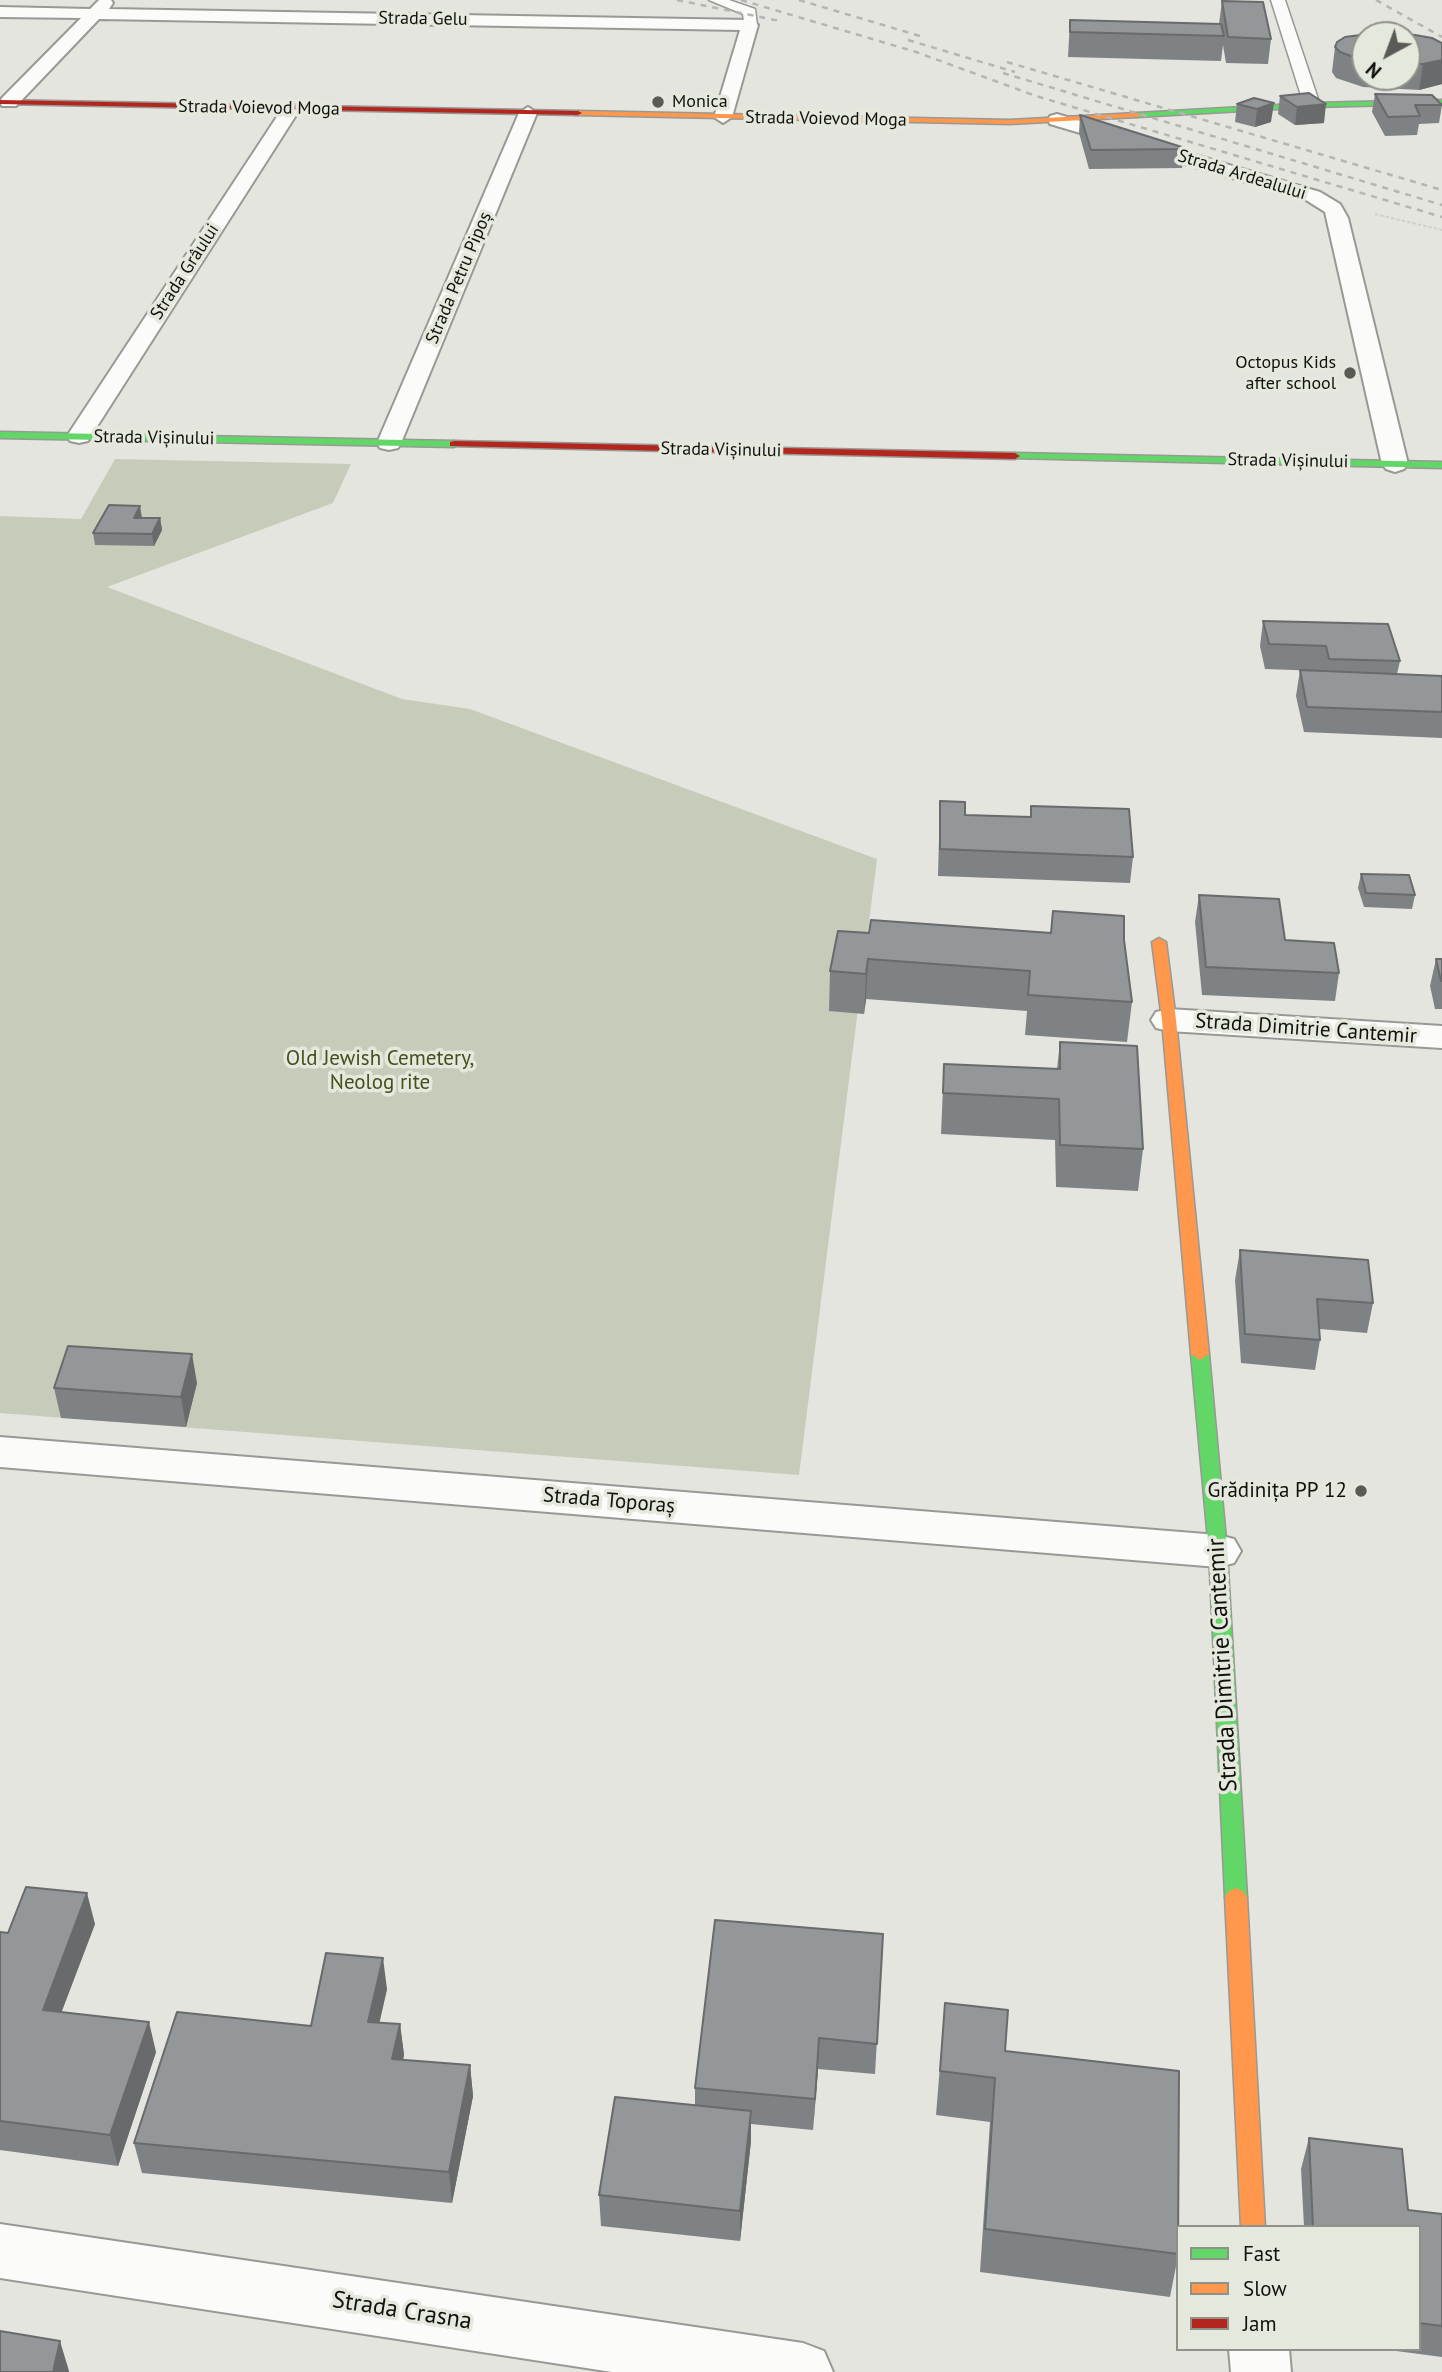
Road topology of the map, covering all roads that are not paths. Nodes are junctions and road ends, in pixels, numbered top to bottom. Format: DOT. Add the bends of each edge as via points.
graph roads {
  1 [pos="109,0"];
  2 [pos="716,0"];
  3 [pos="1278,0"];
  4 [pos="0,12"];
  5 [pos="94,13"];
  6 [pos="750,25"];
  7 [pos="4,102"];
  8 [pos="1442,102"];
  9 [pos="1312,105"];
  10 [pos="291,108"];
  11 [pos="528,113"];
  12 [pos="723,117"];
  13 [pos="1057,120"];
  14 [pos="0,435"];
  15 [pos="79,436"];
  16 [pos="389,443"];
  17 [pos="1395,464"];
  18 [pos="1442,465"];
  19 [pos="1159,942"];
  20 [pos="1169,1020"];
  21 [pos="1442,1037"];
  22 [pos="0,1452"];
  23 [pos="1218,1551"];
  24 [pos="1253,2225"];
  25 [pos="0,2251"];
  26 [pos="1259,2351"];
  27 [pos="803,2372"];
  28 [pos="1261,2372"];
  1 -- 5 [label="street"];
  2 -- 6 [label="lane" via="750,12"];
  3 -- 9 [label="lane"];
  4 -- 5 [label="street, Strada Gelu"];
  5 -- 6 [label="street, Strada Gelu"];
  5 -- 7 [label="street"];
  6 -- 12 [label="street"];
  7 -- 10 [label="street, Strada Voievod Moga"];
  8 -- 9 [label="street, Strada Voievod Moga"];
  9 -- 13 [label="street, Strada Voievod Moga"];
  10 -- 11 [label="street, Strada Voievod Moga"];
  10 -- 15 [label="street, Strada Grâului"];
  11 -- 12 [label="street, Strada Voievod Moga"];
  11 -- 16 [label="street, Strada Petru Pipoș"];
  12 -- 13 [label="street, Strada Voievod Moga"];
  13 -- 17 [label="street, Strada Ardealului" via="1325,201 1334,211"];
  14 -- 15 [label="street, Strada Vișinului"];
  15 -- 16 [label="street, Strada Vișinului"];
  16 -- 17 [label="street, Strada Vișinului"];
  17 -- 18 [label="street, Strada Vișinului"];
  19 -- 20 [label="street, Strada Dimitrie Cantemir"];
  20 -- 21 [label="street, Strada Dimitrie Cantemir"];
  20 -- 23 [label="street, Strada Dimitrie Cantemir"];
  22 -- 23 [label="street, Strada Toporaș"];
  23 -- 24 [label="street, Strada Dimitrie Cantemir"];
  25 -- 27 [label="street, Strada Crasna"];
  26 -- 28 [label="street"];
}
